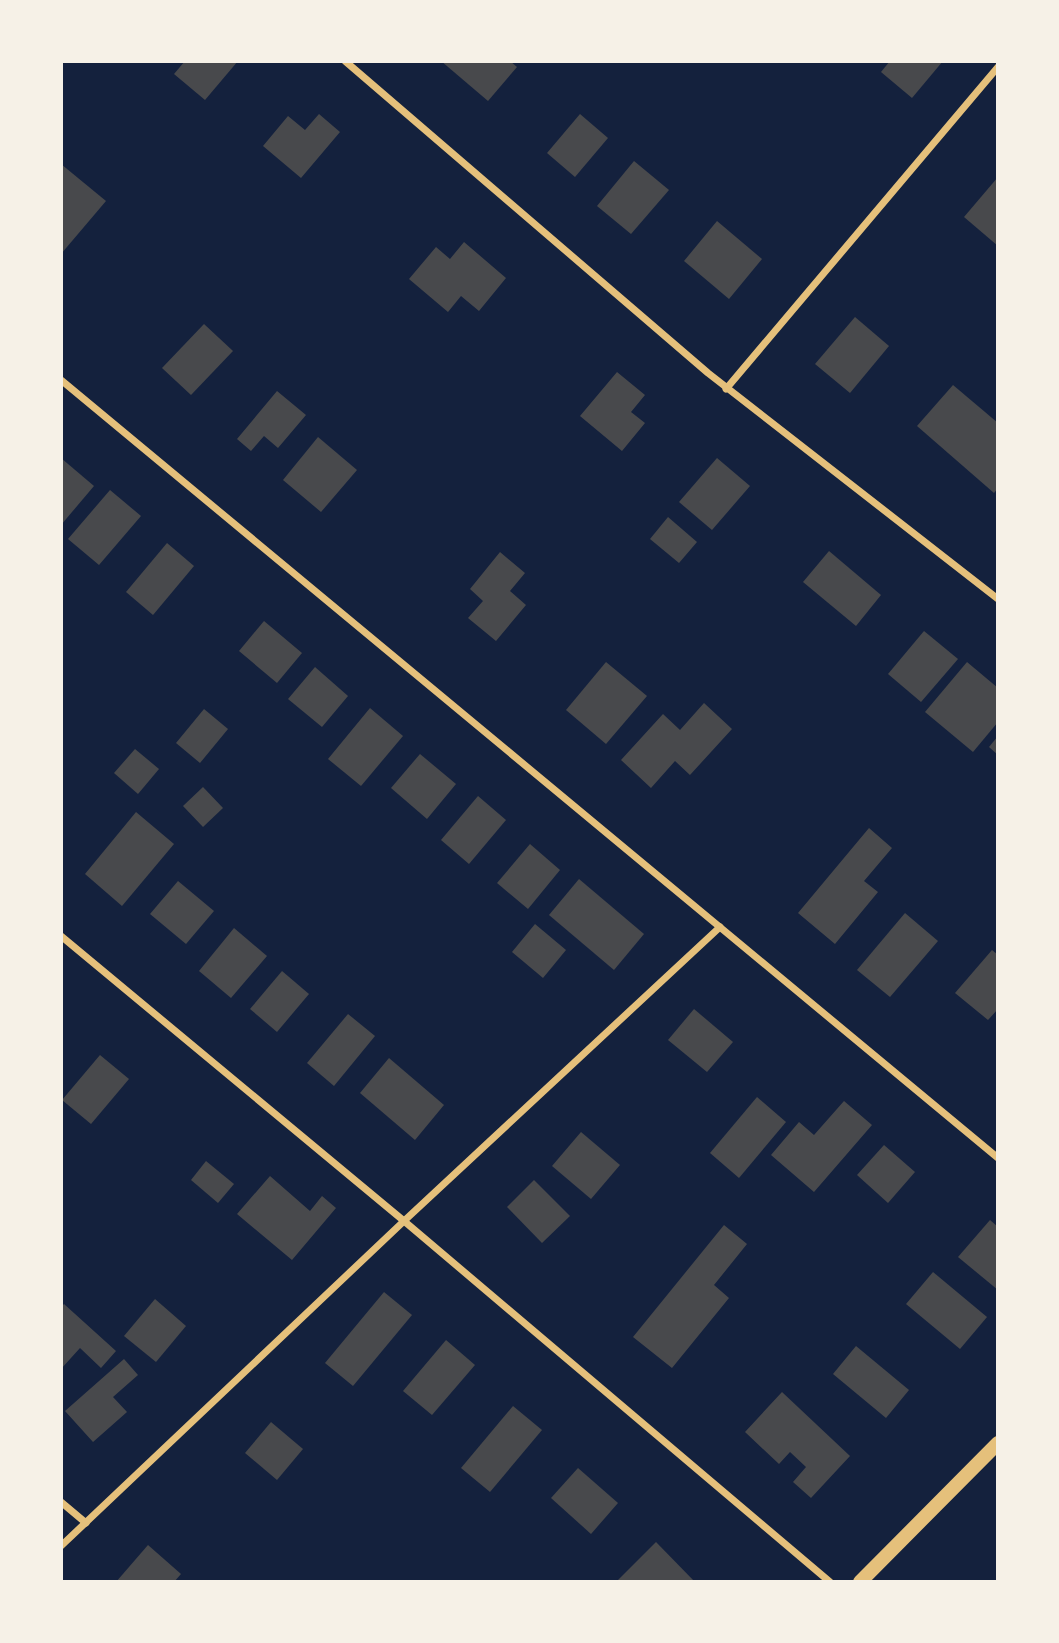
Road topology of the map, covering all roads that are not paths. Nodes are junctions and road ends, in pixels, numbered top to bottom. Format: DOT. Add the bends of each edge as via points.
graph roads {
  1 [pos="345,61"];
  2 [pos="998,67"];
  3 [pos="61,380"];
  4 [pos="726,388"];
  5 [pos="998,598"];
  6 [pos="720,927"];
  7 [pos="61,936"];
  8 [pos="998,1158"];
  9 [pos="404,1221"];
  10 [pos="996,1448"];
  11 [pos="61,1502"];
  12 [pos="86,1523"];
  13 [pos="61,1546"];
  14 [pos="830,1582"];
  15 [pos="860,1582"];
  1 -- 4 [label="street"];
  2 -- 4 [label="street"];
  3 -- 6 [label="street"];
  4 -- 5 [label="street"];
  6 -- 8 [label="street"];
  6 -- 9 [label="street"];
  7 -- 9 [label="street"];
  9 -- 12 [label="street"];
  9 -- 14 [label="street"];
  10 -- 15 [label="main road"];
  11 -- 12 [label="street"];
  12 -- 13 [label="street"];
}
